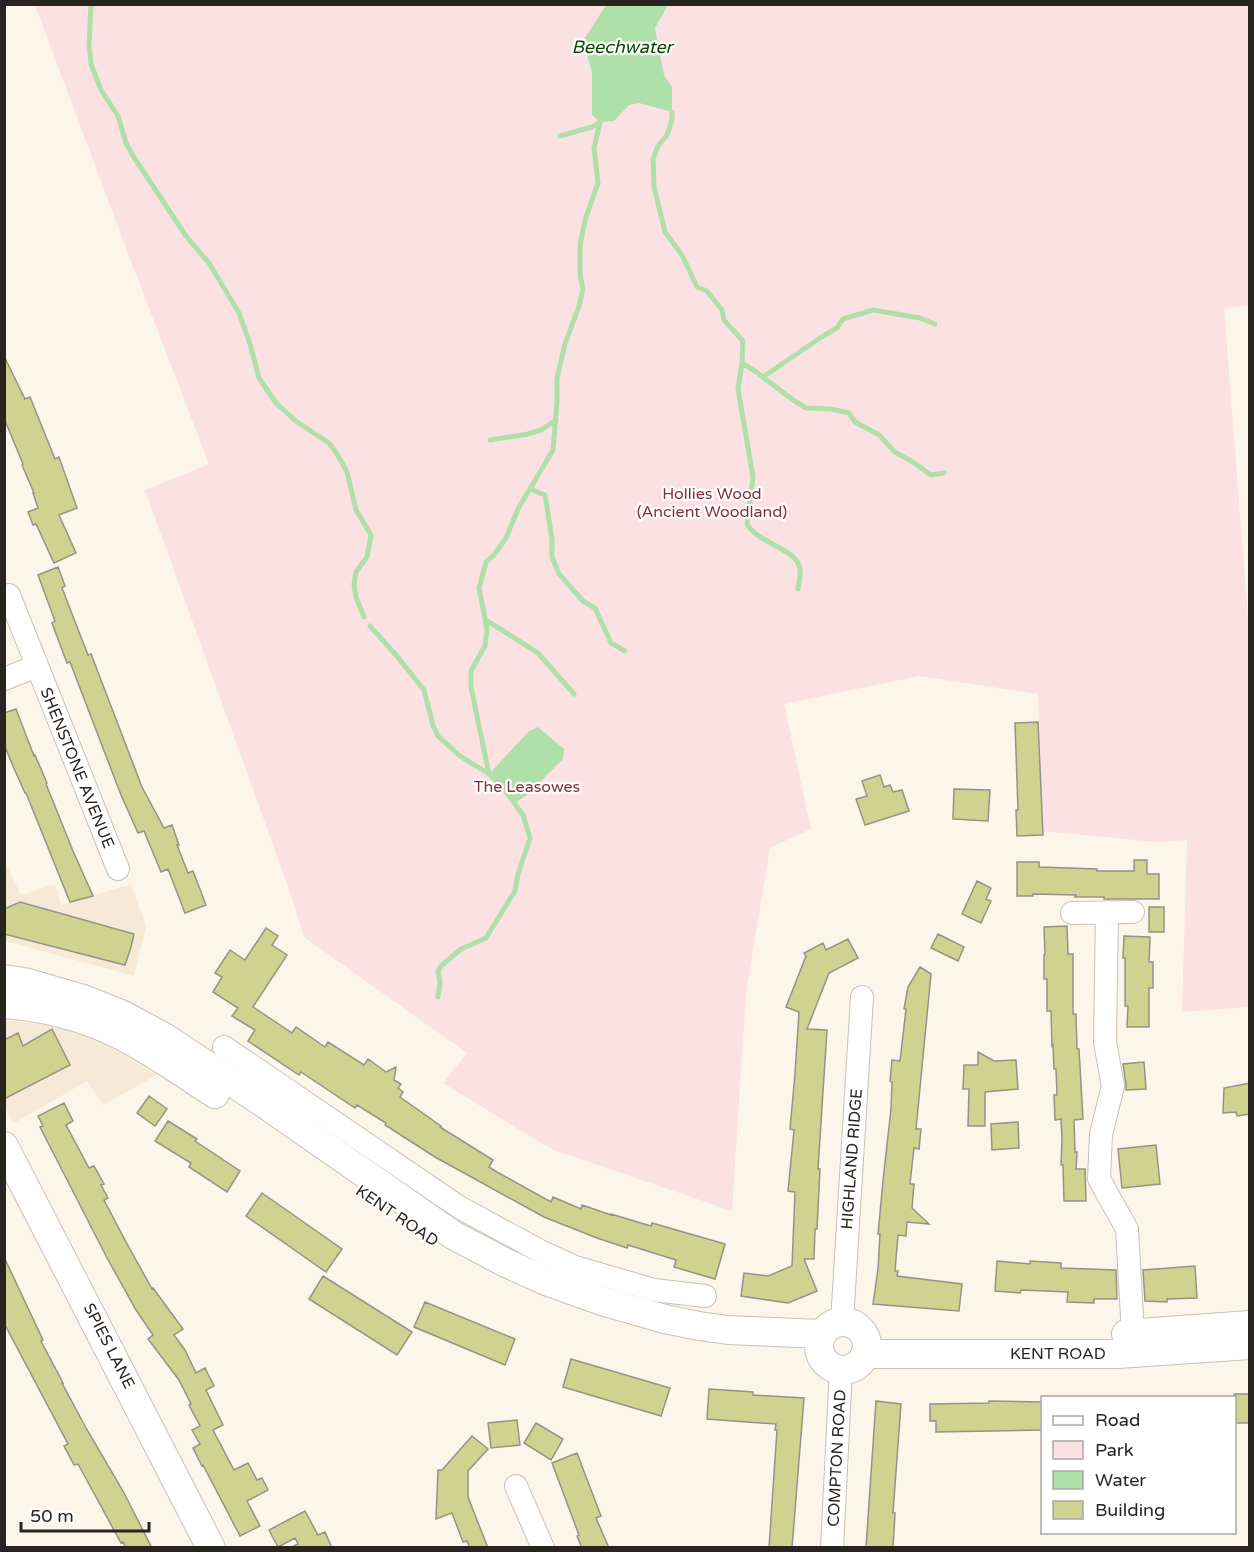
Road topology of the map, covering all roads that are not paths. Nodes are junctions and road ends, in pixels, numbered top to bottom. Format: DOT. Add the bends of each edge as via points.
graph roads {
  1 [pos="9,595"];
  2 [pos="37,666"];
  3 [pos="4,679"];
  4 [pos="118,869"];
  5 [pos="1107,912"];
  6 [pos="1133,912"];
  7 [pos="1072,913"];
  8 [pos="4,979"];
  9 [pos="862,997"];
  10 [pos="4,1004"];
  11 [pos="224,1047"];
  12 [pos="4,1146"];
  13 [pos="570,1278"];
  14 [pos="705,1296"];
  15 [pos="1250,1324"];
  16 [pos="1133,1334"];
  17 [pos="831,1344"];
  18 [pos="1250,1345"];
  19 [pos="866,1346"];
  20 [pos="516,1486"];
  21 [pos="212,1548"];
  22 [pos="543,1548"];
  23 [pos="832,1548"];
  1 -- 2 [label="street, SHENSTONE AVENUE"];
  2 -- 3 [label="street, SHENSTONE AVENUE"];
  2 -- 4 [label="street, SHENSTONE AVENUE"];
  5 -- 6 [label="street"];
  5 -- 7 [label="street"];
  5 -- 16 [label="street" via="1105,1042 1113,1086 1101,1134 1099,1179 1126,1229"];
  8 -- 13 [label="main road, KENT ROAD" via="83,999 123,1014 164,1036 453,1236 504,1262"];
  9 -- 17 [label="street, HIGHLAND RIDGE"];
  10 -- 17 [label="main road, KENT ROAD" via="67,1014 115,1032 449,1251 540,1298 594,1319 700,1344 728,1348"];
  11 -- 13 [label="street, KENT ROAD" via="459,1207 542,1252"];
  12 -- 21 [label="main road, SPIES LANE"];
  13 -- 14 [label="street, KENT ROAD"];
  13 -- 17 [label="main road, KENT ROAD" via="665,1319"];
  15 -- 16 [label="main road, KENT ROAD"];
  16 -- 19 [label="main road, KENT ROAD"];
  17 -- 19 [label="main road" via="849,1323 862,1331"];
  17 -- 19 [label="main road" via="851,1368 860,1363"];
  17 -- 23 [label="street, COMPTON ROAD"];
  18 -- 19 [label="main road, KENT ROAD" via="1118,1354"];
  20 -- 22 [label="street"];
}
